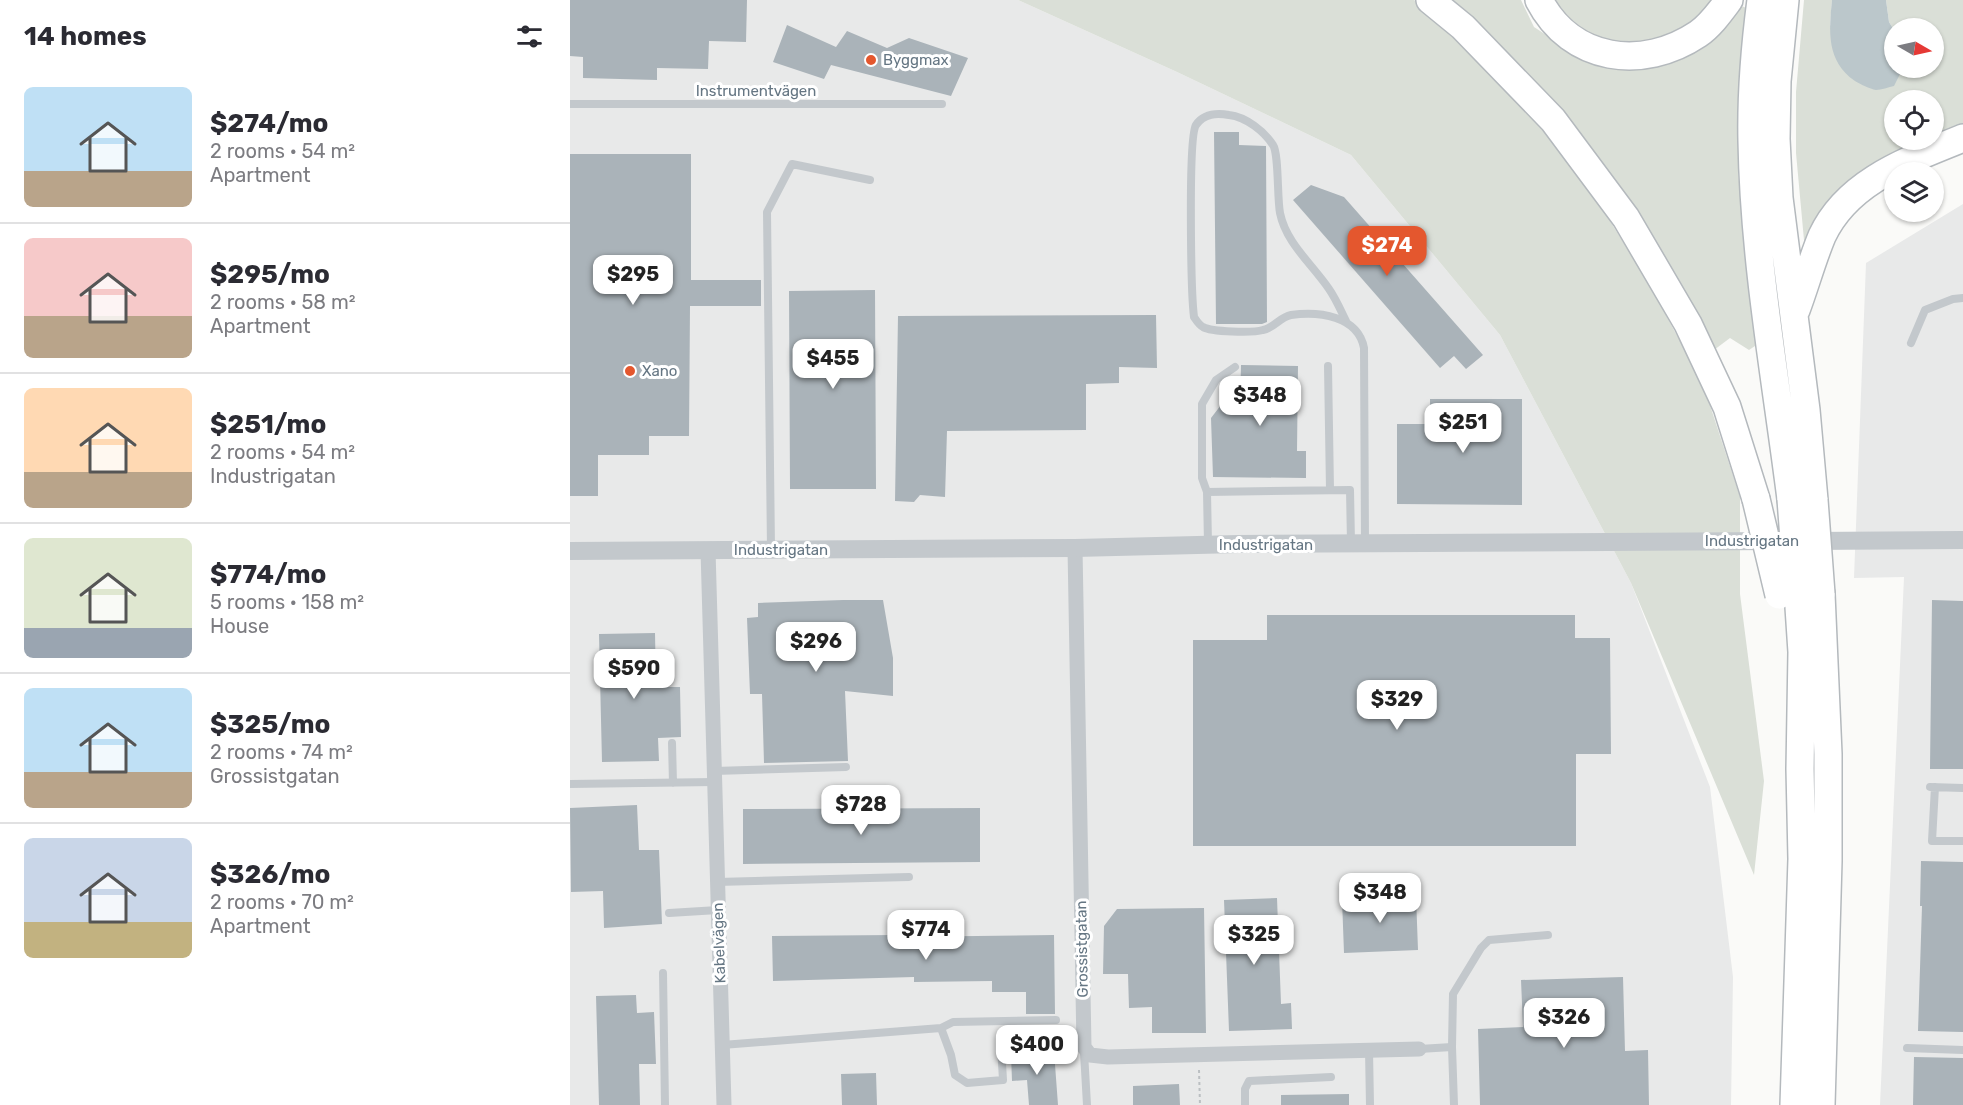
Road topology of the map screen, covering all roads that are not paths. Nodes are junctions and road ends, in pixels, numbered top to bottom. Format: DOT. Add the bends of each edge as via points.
graph roads {
  1 [pos="1430,0"];
  2 [pos="1539,0"];
  3 [pos="1729,0"];
  4 [pos="1761,0"];
  5 [pos="1785,0"];
  6 [pos="570,104"];
  7 [pos="942,104"];
  8 [pos="1963,138"];
  9 [pos="870,180"];
  10 [pos="1963,298"];
  11 [pos="1794,317"];
  12 [pos="1346,321"];
  13 [pos="1911,343"];
  14 [pos="1328,366"];
  15 [pos="1235,368"];
  16 [pos="1330,490"];
  17 [pos="1207,492"];
  18 [pos="1803,499"];
  19 [pos="1963,540"];
  20 [pos="1208,545"];
  21 [pos="1358,545"];
  22 [pos="1075,548"];
  23 [pos="708,550"];
  24 [pos="771,550"];
  25 [pos="570,551"];
  26 [pos="1799,594"];
  27 [pos="672,743"];
  28 [pos="846,767"];
  29 [pos="714,776"];
  30 [pos="673,783"];
  31 [pos="570,784"];
  32 [pos="1963,788"];
  33 [pos="1963,841"];
  34 [pos="909,877"];
  35 [pos="717,882"];
  36 [pos="718,910"];
  37 [pos="669,913"];
  38 [pos="1548,935"];
  39 [pos="663,973"];
  40 [pos="1056,1020"];
  41 [pos="941,1028"];
  42 [pos="722,1045"];
  43 [pos="1084,1045"];
  44 [pos="1452,1047"];
  45 [pos="1419,1048"];
  46 [pos="1907,1048"];
  47 [pos="1369,1050"];
  48 [pos="1963,1050"];
  49 [pos="1331,1077"];
  50 [pos="665,1105"];
  51 [pos="724,1105"];
  52 [pos="1087,1105"];
  53 [pos="1245,1105"];
  54 [pos="1370,1105"];
  55 [pos="1454,1105"];
  56 [pos="1794,1105"];
  57 [pos="1821,1105"];
  1 -- 26 [label="highway, bridge" via="1463,27 1553,120 1626,218 1688,324 1727,407 1756,499"];
  2 -- 3 [label="highway" via="1559,27 1578,42 1624,57 1651,56 1678,46 1701,33"];
  4 -- 18 [label="highway" via="1752,140 1756,206"];
  5 -- 11 [label="highway" via="1776,139"];
  6 -- 7 [label="lane, Instrumentvägen"];
  8 -- 11 [label="highway" via="1875,178 1835,215 1823,235"];
  9 -- 24 [label="lane" via="792,164 767,212"];
  10 -- 13 [label="lane" via="1953,298 1925,310"];
  11 -- 18 [label="highway" via="1806,410"];
  12 -- 12 [label="lane" via="1313,314 1290,315 1262,331 1211,330 1194,316 1192,148 1196,125 1203,119 1212,113 1235,115 1258,128 1275,147 1285,228 1330,290"];
  12 -- 21 [label="lane" via="1362,337 1364,348"];
  14 -- 16 [label="lane"];
  15 -- 17 [label="lane" via="1216,380 1202,404 1203,478"];
  16 -- 17 [label="lane"];
  16 -- 21 [label="lane" via="1350,490"];
  17 -- 20 [label="lane"];
  18 -- 26 [label="highway, bridge"];
  19 -- 21 [label="street, Industrigatan"];
  20 -- 21 [label="street, Industrigatan"];
  20 -- 22 [label="street, Industrigatan"];
  22 -- 24 [label="street, Industrigatan"];
  22 -- 43 [label="street, Grossistgatan"];
  23 -- 24 [label="street, Industrigatan"];
  23 -- 25 [label="street, Industrigatan"];
  23 -- 29 [label="street, Kabelvägen"];
  26 -- 56 [label="highway" via="1802,859"];
  26 -- 57 [label="highway" via="1828,754"];
  27 -- 30 [label="lane"];
  28 -- 29 [label="lane"];
  29 -- 30 [label="lane"];
  29 -- 35 [label="street, Kabelvägen"];
  30 -- 31 [label="lane"];
  32 -- 33 [label="lane" via="1932,787 1932,841"];
  34 -- 35 [label="lane"];
  35 -- 36 [label="street, Kabelvägen"];
  36 -- 37 [label="lane"];
  36 -- 42 [label="street, Kabelvägen"];
  38 -- 44 [label="lane" via="1489,940 1481,948 1453,994"];
  39 -- 50 [label="lane"];
  40 -- 41 [label="lane" via="953,1022"];
  41 -- 42 [label="lane"];
  41 -- 43 [label="lane" via="955,1075 967,1083 1003,1080 1001,1046"];
  42 -- 51 [label="street, Kabelvägen"];
  43 -- 47 [label="street" via="1090,1055 1097,1057"];
  43 -- 52 [label="lane"];
  44 -- 45 [label="lane"];
  44 -- 55 [label="lane"];
  45 -- 47 [label="street"];
  46 -- 48 [label="lane"];
  47 -- 54 [label="lane"];
  49 -- 53 [label="lane" via="1249,1081"];
}
